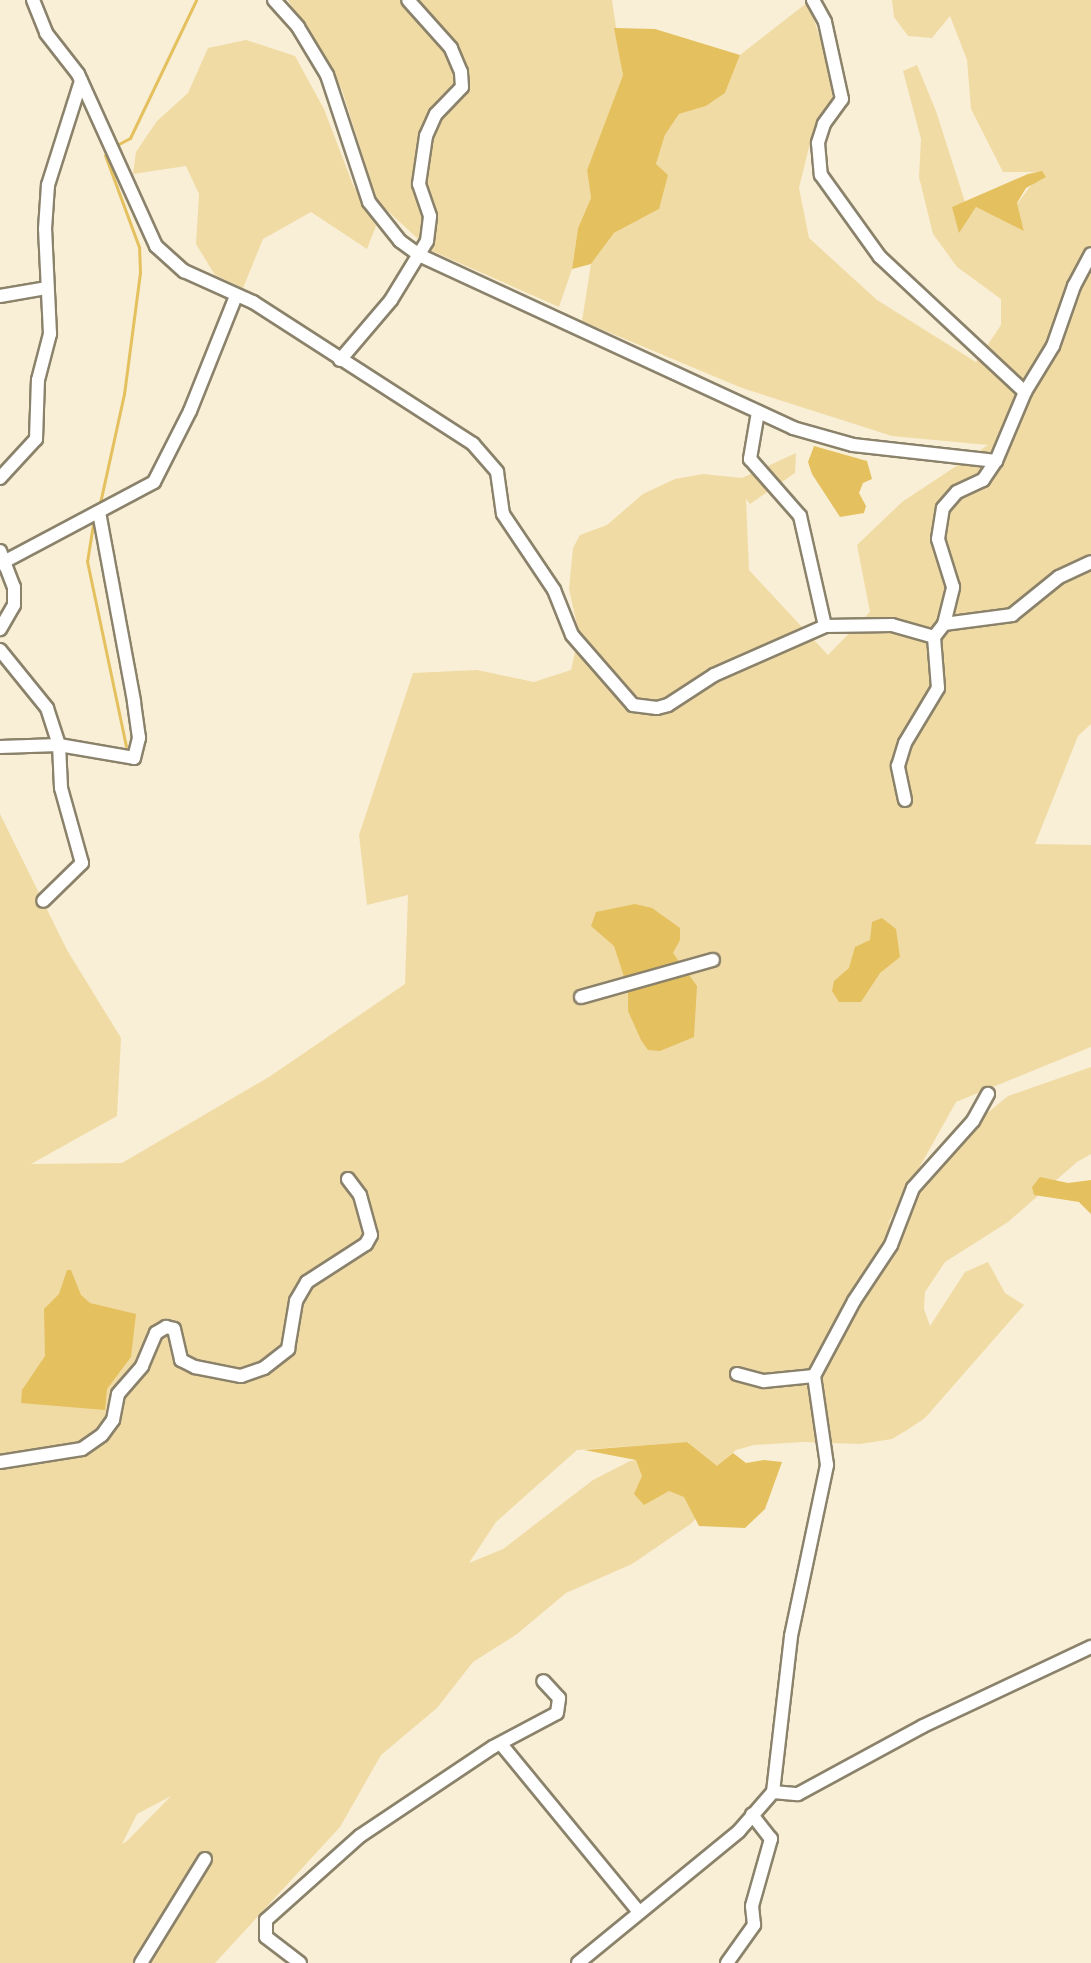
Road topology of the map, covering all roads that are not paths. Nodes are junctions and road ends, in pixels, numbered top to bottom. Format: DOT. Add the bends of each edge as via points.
graph roads {
  1 [pos="33,0"];
  2 [pos="274,0"];
  3 [pos="408,0"];
  4 [pos="813,0"];
  5 [pos="81,81"];
  6 [pos="1091,254"];
  7 [pos="419,255"];
  8 [pos="47,288"];
  9 [pos="0,296"];
  10 [pos="236,296"];
  11 [pos="340,360"];
  12 [pos="1025,392"];
  13 [pos="758,412"];
  14 [pos="996,461"];
  15 [pos="0,478"];
  16 [pos="99,512"];
  17 [pos="1,559"];
  18 [pos="1091,562"];
  19 [pos="944,624"];
  20 [pos="825,626"];
  21 [pos="0,629"];
  22 [pos="934,637"];
  23 [pos="0,650"];
  24 [pos="59,746"];
  25 [pos="0,747"];
  26 [pos="905,800"];
  27 [pos="43,901"];
  28 [pos="713,960"];
  29 [pos="581,997"];
  30 [pos="988,1094"];
  31 [pos="348,1179"];
  32 [pos="737,1374"];
  33 [pos="814,1376"];
  34 [pos="0,1462"];
  35 [pos="1091,1647"];
  36 [pos="543,1681"];
  37 [pos="501,1744"];
  38 [pos="774,1792"];
  39 [pos="752,1815"];
  40 [pos="205,1859"];
  41 [pos="638,1911"];
  42 [pos="141,1963"];
  43 [pos="300,1963"];
  44 [pos="578,1963"];
  45 [pos="727,1963"];
  1 -- 5 [label="street" via="46,33"];
  2 -- 7 [label="street" via="298,27 327,75 369,202 400,242"];
  3 -- 7 [label="street" via="451,48 461,72 462,87 436,114 426,136 419,184 431,230"];
  4 -- 12 [label="street" via="825,22 842,99 824,124 818,143 821,175 880,257"];
  5 -- 8 [label="street" via="48,185"];
  5 -- 10 [label="street" via="156,246 184,271"];
  6 -- 12 [label="street" via="1074,286 1053,346"];
  7 -- 11 [label="street" via="391,300"];
  7 -- 13 [label="street"];
  8 -- 9 [label="street"];
  8 -- 15 [label="street" via="50,334 38,380 36,439"];
  10 -- 11 [label="street" via="253,302"];
  10 -- 16 [label="street" via="190,411 154,482"];
  11 -- 20 [label="street" via="481,452 497,472 503,514 554,590 572,635 633,705 668,705 714,675"];
  12 -- 14 [label="street"];
  13 -- 14 [label="street" via="793,428 853,445"];
  13 -- 20 [label="street" via="750,459 800,516"];
  14 -- 19 [label="street" via="983,480 948,501 938,523 938,539 952,587"];
  16 -- 17 [label="street"];
  16 -- 24 [label="street" via="139,738 134,758"];
  17 -- 21 [label="street" via="14,587 14,605"];
  18 -- 19 [label="street" via="1059,577 1011,615"];
  19 -- 22 [label="street"];
  20 -- 22 [label="street" via="892,625"];
  22 -- 26 [label="street" via="938,688 905,743 898,766"];
  23 -- 24 [label="street" via="47,708"];
  24 -- 25 [label="street"];
  24 -- 27 [label="street" via="61,788 82,863"];
  28 -- 29 [label="street"];
  30 -- 33 [label="street" via="973,1121 913,1188 891,1245 854,1301"];
  31 -- 34 [label="street" via="360,1195 371,1235 366,1244 307,1282 296,1301 288,1349 264,1368 241,1376 195,1367 181,1360 174,1329 166,1327 156,1333 142,1366 118,1394 113,1420 102,1436 82,1449"];
  32 -- 33 [label="street" via="764,1381"];
  33 -- 38 [label="street" via="827,1465 791,1636"];
  35 -- 38 [label="street" via="923,1726 798,1794"];
  36 -- 37 [label="street" via="559,1698 557,1713"];
  37 -- 41 [label="street"];
  37 -- 43 [label="street" via="360,1836 266,1920 266,1937"];
  38 -- 39 [label="street"];
  39 -- 41 [label="street" via="739,1831"];
  39 -- 45 [label="street" via="771,1839 752,1906 754,1925"];
  40 -- 42 [label="street"];
  41 -- 44 [label="street"];
}
